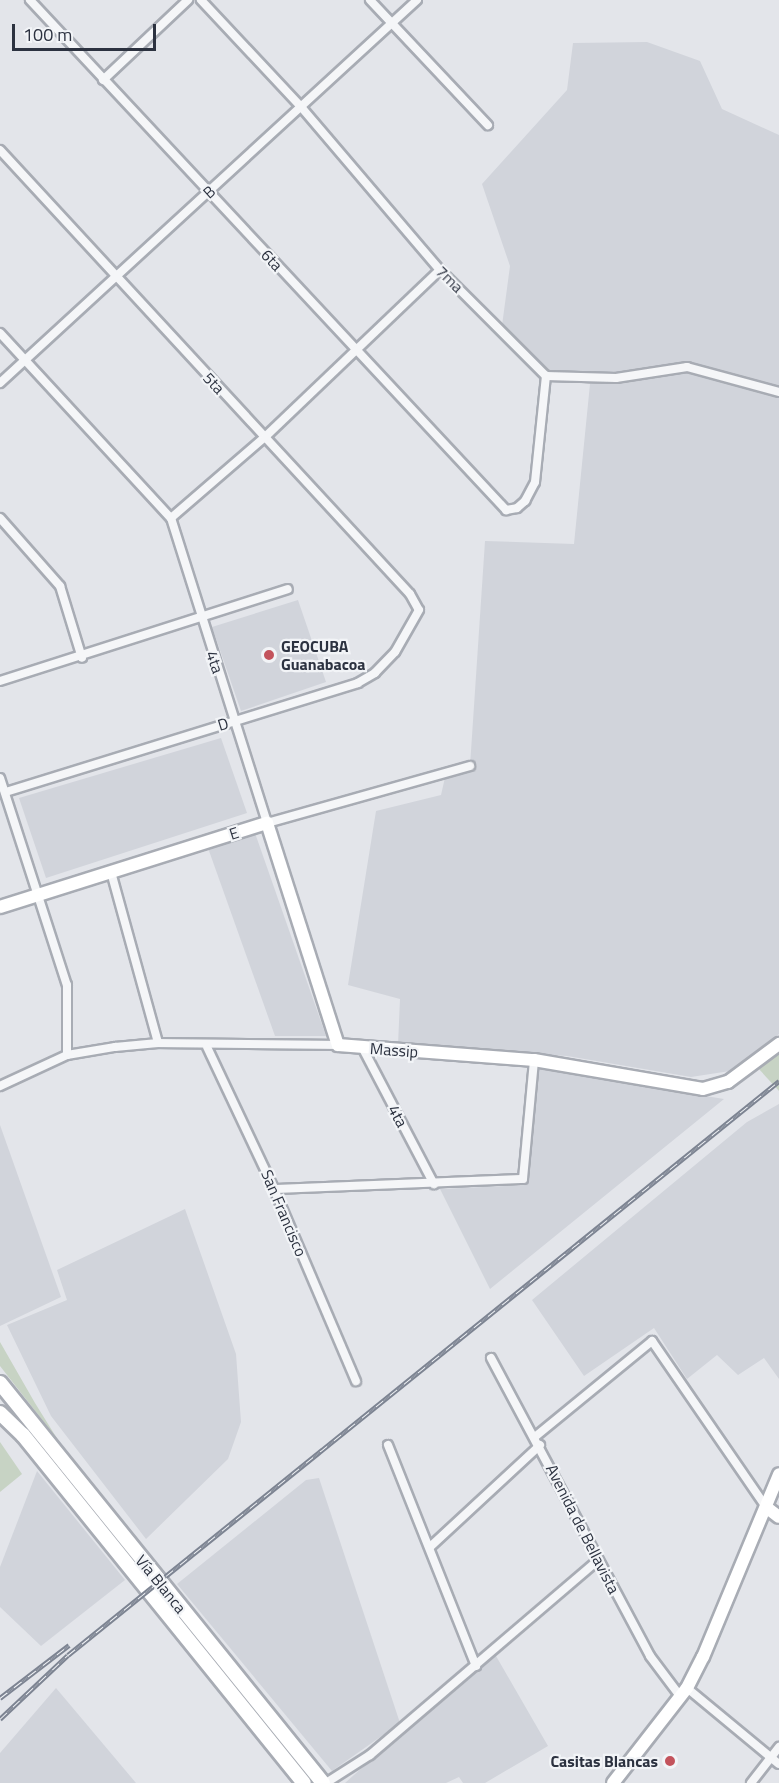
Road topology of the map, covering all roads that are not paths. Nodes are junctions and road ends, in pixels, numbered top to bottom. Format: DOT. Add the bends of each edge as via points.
graph roads {
  1 [pos="30,0"];
  2 [pos="188,0"];
  3 [pos="201,0"];
  4 [pos="370,0"];
  5 [pos="417,0"];
  6 [pos="391,25"];
  7 [pos="103,80"];
  8 [pos="302,108"];
  9 [pos="488,125"];
  10 [pos="0,150"];
  11 [pos="209,193"];
  12 [pos="440,270"];
  13 [pos="115,278"];
  14 [pos="0,333"];
  15 [pos="356,351"];
  16 [pos="26,360"];
  17 [pos="546,376"];
  18 [pos="0,383"];
  19 [pos="779,392"];
  20 [pos="265,437"];
  21 [pos="0,518"];
  22 [pos="171,518"];
  23 [pos="288,590"];
  24 [pos="200,618"];
  25 [pos="417,619"];
  26 [pos="82,658"];
  27 [pos="0,681"];
  28 [pos="236,720"];
  29 [pos="470,766"];
  30 [pos="0,778"];
  31 [pos="5,792"];
  32 [pos="267,823"];
  33 [pos="111,872"];
  34 [pos="38,895"];
  35 [pos="0,907"];
  36 [pos="158,1043"];
  37 [pos="779,1044"];
  38 [pos="338,1045"];
  39 [pos="207,1047"];
  40 [pos="362,1047"];
  41 [pos="66,1055"];
  42 [pos="534,1060"];
  43 [pos="0,1086"];
  44 [pos="434,1184"];
  45 [pos="274,1189"];
  46 [pos="491,1358"];
  47 [pos="356,1381"];
  48 [pos="0,1383"];
  49 [pos="0,1413"];
  50 [pos="538,1441"];
  51 [pos="388,1444"];
  52 [pos="779,1474"];
  53 [pos="766,1507"];
  54 [pos="779,1517"];
  55 [pos="430,1547"];
  56 [pos="598,1560"];
  57 [pos="476,1666"];
  58 [pos="684,1692"];
  59 [pos="779,1748"];
  60 [pos="771,1758"];
  61 [pos="779,1764"];
  62 [pos="304,1783"];
  63 [pos="325,1783"];
  64 [pos="613,1783"];
  65 [pos="751,1783"];
  1 -- 7 [label="street, 6ta"];
  2 -- 7 [label="street"];
  3 -- 8 [label="street, 7ma"];
  4 -- 6 [label="street"];
  5 -- 6 [label="street, B"];
  6 -- 8 [label="street, B"];
  6 -- 9 [label="street"];
  7 -- 11 [label="street, 6ta"];
  8 -- 11 [label="street, B"];
  8 -- 12 [label="street, 7ma"];
  10 -- 13 [label="street, 5ta"];
  11 -- 13 [label="street, B"];
  11 -- 15 [label="street, 6ta"];
  12 -- 15 [label="street"];
  12 -- 17 [label="street, 7ma"];
  13 -- 16 [label="street, B"];
  13 -- 20 [label="street, 5ta"];
  14 -- 16 [label="street, 4ta"];
  15 -- 17 [label="street, 6ta" via="498,506 506,510 517,508 535,482"];
  15 -- 20 [label="street"];
  16 -- 18 [label="street, B"];
  16 -- 22 [label="street, 4ta"];
  17 -- 19 [label="street" via="616,378 687,367"];
  20 -- 22 [label="street"];
  20 -- 25 [label="street, 5ta" via="410,594 419,610"];
  21 -- 26 [label="street" via="60,586"];
  22 -- 24 [label="street, 4ta"];
  23 -- 24 [label="street"];
  24 -- 26 [label="street"];
  24 -- 28 [label="street, 4ta"];
  25 -- 28 [label="street, D" via="395,652 367,678"];
  26 -- 27 [label="street"];
  28 -- 31 [label="street, D"];
  28 -- 32 [label="street, 4ta"];
  29 -- 32 [label="street, E"];
  30 -- 31 [label="street"];
  31 -- 34 [label="street"];
  32 -- 33 [label="street, E"];
  32 -- 38 [label="street, 4ta"];
  33 -- 34 [label="street, E"];
  33 -- 36 [label="street"];
  34 -- 35 [label="street, E"];
  34 -- 41 [label="street" via="67,985"];
  36 -- 39 [label="street, Massip"];
  36 -- 41 [label="street, Massip"];
  37 -- 42 [label="street, Massip" via="728,1082 703,1089"];
  38 -- 39 [label="street, Massip"];
  38 -- 40 [label="street, Massip"];
  39 -- 45 [label="street, San Francisco"];
  40 -- 42 [label="street, Massip"];
  40 -- 44 [label="street, 4ta"];
  41 -- 43 [label="street, Massip"];
  42 -- 44 [label="street" via="523,1179"];
  44 -- 45 [label="street"];
  45 -- 47 [label="street, San Francisco"];
  46 -- 50 [label="street, Avenida de Bellavista"];
  48 -- 63 [label="main road, Vía Blanca"];
  49 -- 62 [label="main road, Vía Blanca" via="23,1435"];
  50 -- 53 [label="street" via="651,1341"];
  50 -- 55 [label="street"];
  50 -- 56 [label="street, Avenida de Bellavista"];
  51 -- 55 [label="street"];
  52 -- 53 [label="street"];
  53 -- 54 [label="street"];
  53 -- 58 [label="street" via="710,1643"];
  55 -- 57 [label="street"];
  56 -- 57 [label="street"];
  56 -- 58 [label="street, Avenida de Bellavista" via="650,1656"];
  57 -- 63 [label="street" via="370,1755"];
  58 -- 60 [label="street, Avenida de Bellavista"];
  58 -- 64 [label="street"];
  59 -- 60 [label="street"];
  60 -- 61 [label="street, Avenida de Bellavista"];
  60 -- 65 [label="street"];
}
